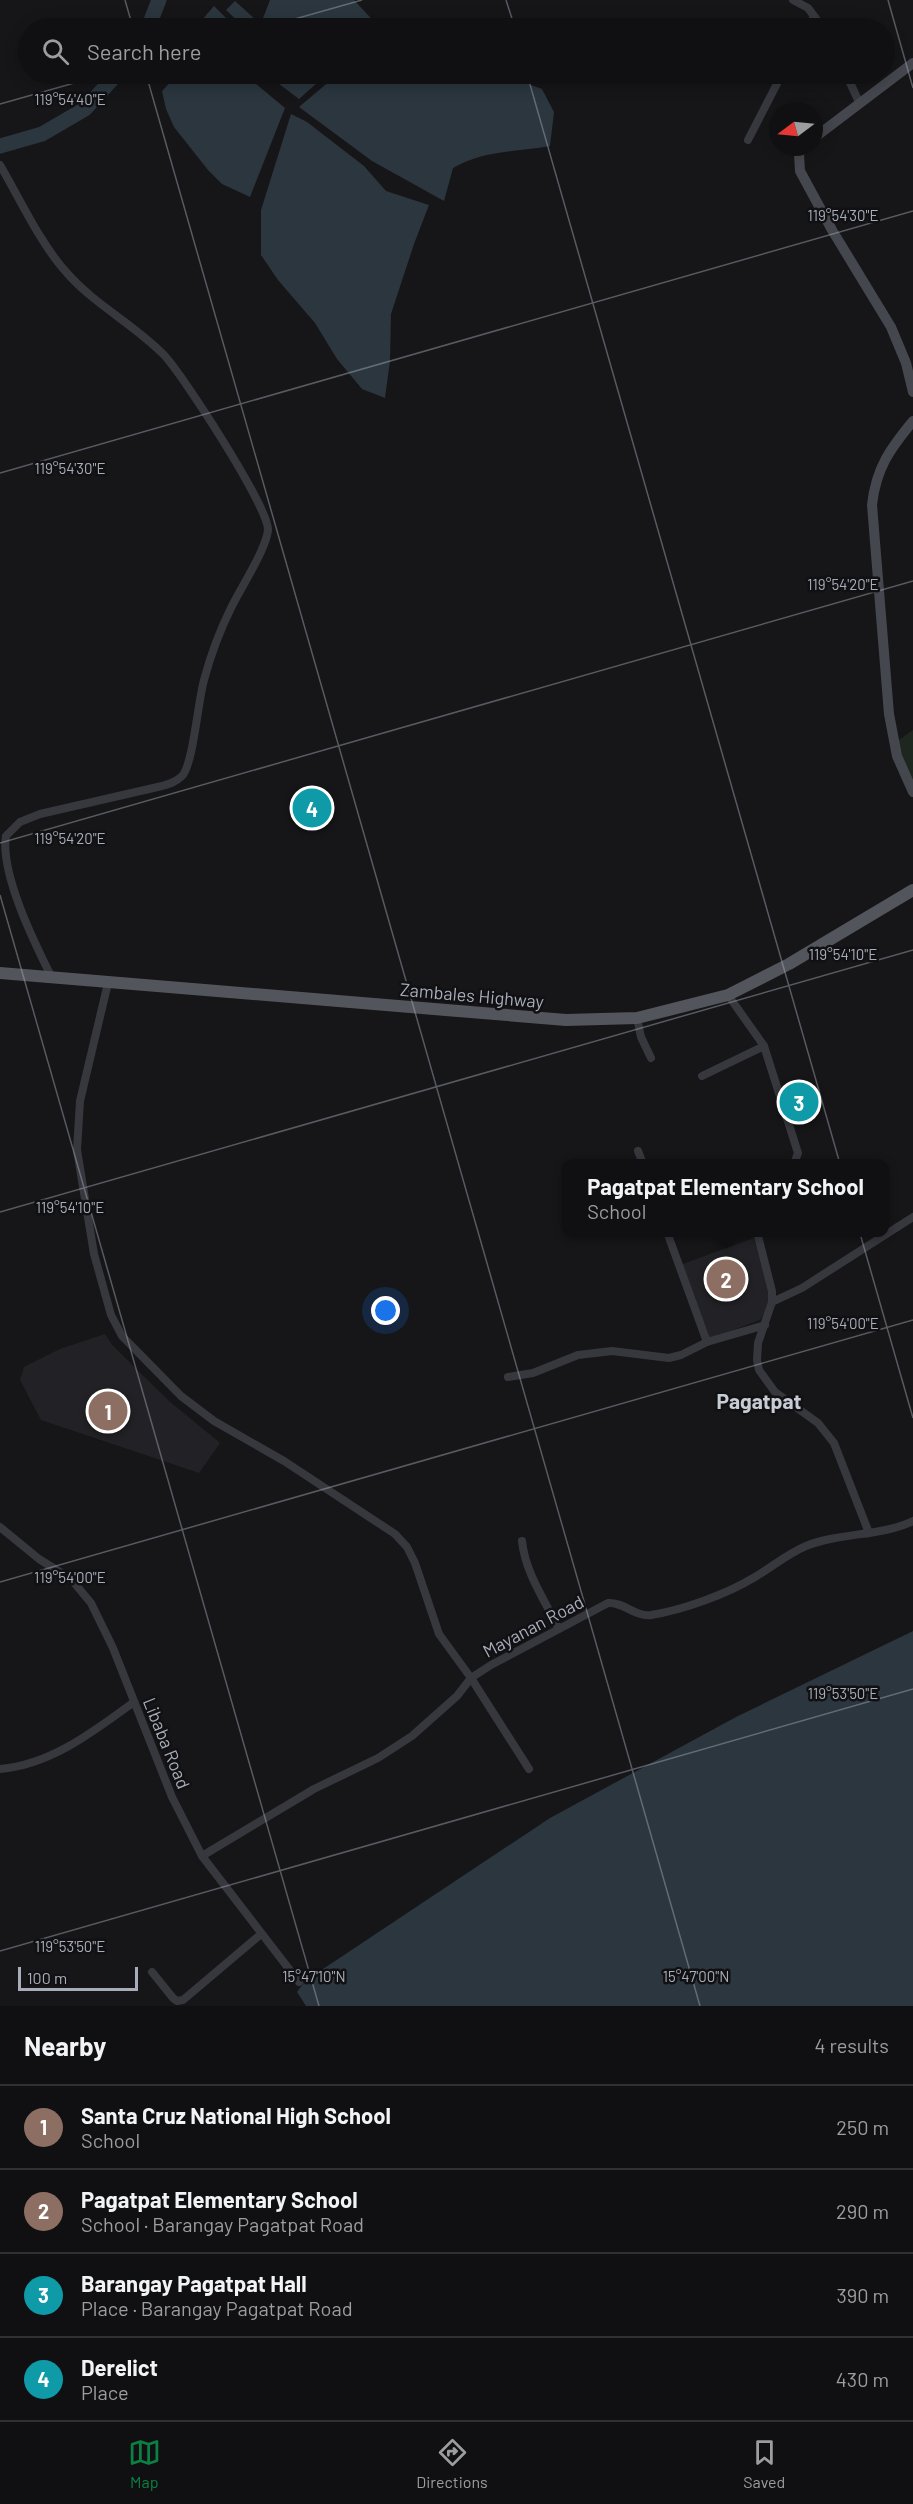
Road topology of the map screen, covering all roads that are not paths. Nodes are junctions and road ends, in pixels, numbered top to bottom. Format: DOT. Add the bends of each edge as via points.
graph roads {
  1 [pos="793,0"];
  2 [pos="814,17"];
  3 [pos="913,63"];
  4 [pos="895,76"];
  5 [pos="777,84"];
  6 [pos="851,84"];
  7 [pos="884,84"];
  8 [pos="859,102"];
  9 [pos="823,131"];
  10 [pos="748,140"];
  11 [pos="799,156"];
  12 [pos="0,165"];
  13 [pos="913,392"];
  14 [pos="913,421"];
  15 [pos="913,792"];
  16 [pos="913,890"];
  17 [pos="0,973"];
  18 [pos="51,976"];
  19 [pos="108,983"];
  20 [pos="728,995"];
  21 [pos="637,1018"];
  22 [pos="764,1046"];
  23 [pos="651,1058"];
  24 [pos="702,1076"];
  25 [pos="638,1151"];
  26 [pos="641,1159"];
  27 [pos="796,1159"];
  28 [pos="913,1217"];
  29 [pos="889,1232"];
  30 [pos="668,1237"];
  31 [pos="758,1237"];
  32 [pos="882,1237"];
  33 [pos="772,1302"];
  34 [pos="765,1325"];
  35 [pos="707,1342"];
  36 [pos="508,1377"];
  37 [pos="913,1521"];
  38 [pos="0,1527"];
  39 [pos="869,1533"];
  40 [pos="522,1540"];
  41 [pos="559,1629"];
  42 [pos="471,1678"];
  43 [pos="134,1702"];
  44 [pos="0,1769"];
  45 [pos="529,1769"];
  46 [pos="202,1856"];
  47 [pos="261,1934"];
  48 [pos="152,1972"];
  49 [pos="299,1982"];
  1 -- 2 [label="street" via="808,8"];
  3 -- 4 [label="street"];
  5 -- 10 [label="street"];
  6 -- 8 [label="street"];
  7 -- 8 [label="street"];
  8 -- 9 [label="street"];
  11 -- 13 [label="street" via="800,171 891,327"];
  12 -- 18 [label="street" via="68,274 165,355 237,464 266,517 268,531 213,646 198,702 191,755 182,777 162,786 40,814 20,822 6,836 6,855 18,899"];
  14 -- 15 [label="street" via="877,475 872,505 889,714 897,756"];
  16 -- 20 [label="main road, Zambales Highway" via="789,964"];
  17 -- 18 [label="main road, Zambales Highway"];
  18 -- 19 [label="main road, Zambales Highway"];
  19 -- 21 [label="main road, Zambales Highway" via="566,1020"];
  19 -- 42 [label="street" via="80,1101 77,1150 94,1254 111,1315 122,1336 181,1396 214,1421 284,1461 395,1534 415,1563 439,1634"];
  20 -- 21 [label="main road, Zambales Highway"];
  20 -- 22 [label="street"];
  21 -- 23 [label="street"];
  22 -- 24 [label="street"];
  22 -- 27 [label="street"];
  25 -- 26 [label="street"];
  28 -- 29 [label="street"];
  30 -- 35 [label="street"];
  31 -- 33 [label="street"];
  32 -- 33 [label="street" via="802,1288"];
  33 -- 34 [label="street"];
  34 -- 35 [label="street"];
  34 -- 39 [label="street" via="758,1343 759,1370 775,1392 818,1423 834,1443"];
  35 -- 36 [label="street" via="669,1358 612,1350 578,1355 533,1373"];
  37 -- 39 [label="street, Mayanan Road" via="894,1530"];
  38 -- 43 [label="street, Libaba Road" via="82,1590 113,1648"];
  39 -- 41 [label="street, Mayanan Road" via="839,1536 806,1546 754,1578 706,1599 650,1615 608,1603"];
  40 -- 41 [label="street" via="531,1574"];
  41 -- 42 [label="street, Mayanan Road"];
  42 -- 45 [label="street"];
  42 -- 46 [label="street, Mayanan Road" via="457,1696 378,1758 315,1789"];
  43 -- 44 [label="street" via="82,1740 23,1765"];
  43 -- 46 [label="street, Libaba Road" via="172,1797"];
  46 -- 47 [label="street, Libaba Road"];
  47 -- 48 [label="street" via="183,2000 173,1998"];
  47 -- 49 [label="street, Libaba Road"];
}
